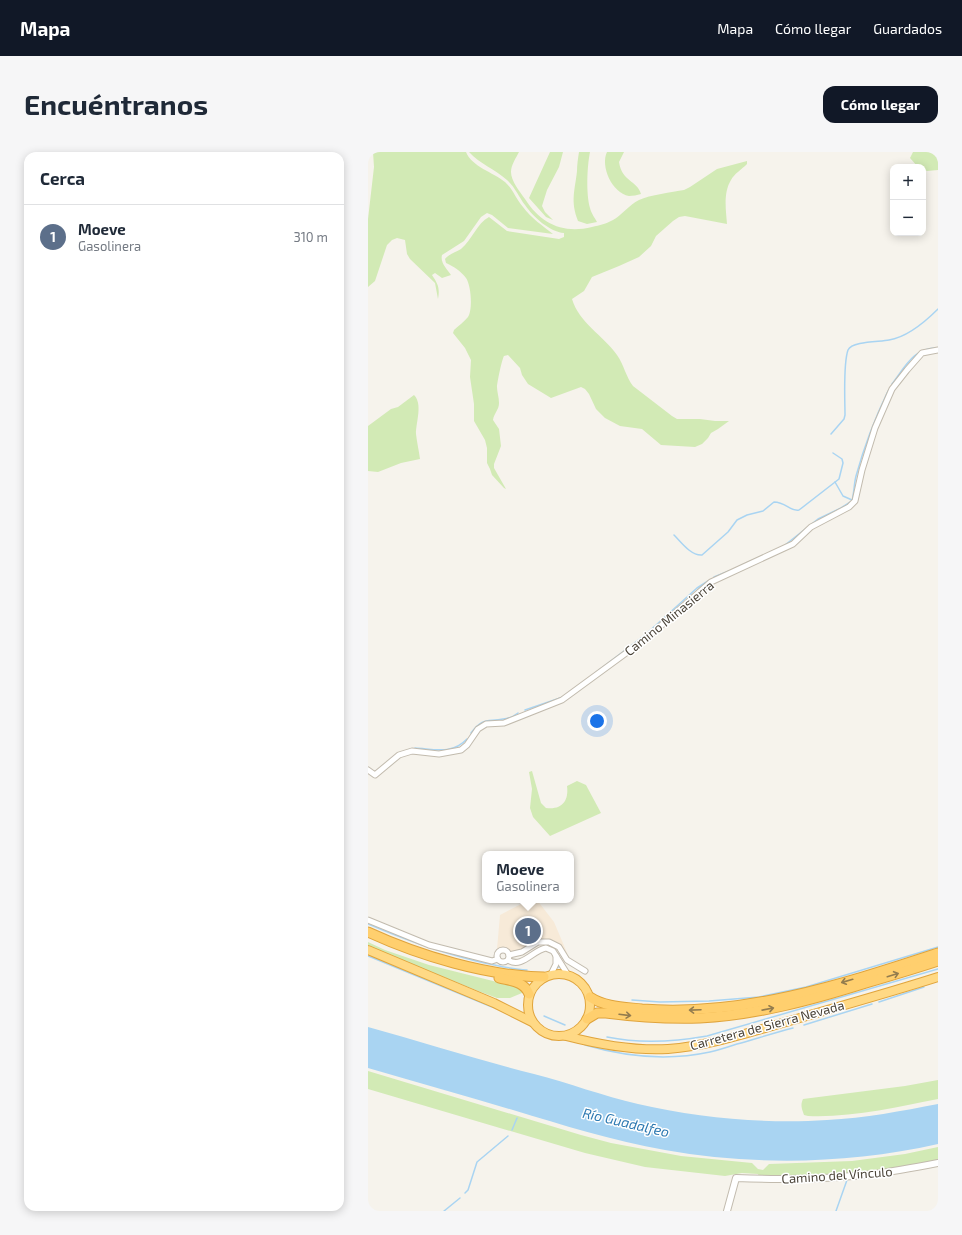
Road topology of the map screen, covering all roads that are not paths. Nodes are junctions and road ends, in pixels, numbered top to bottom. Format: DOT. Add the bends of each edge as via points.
graph roads {
  1 [pos="938,350"];
  2 [pos="368,770"];
  3 [pos="368,920"];
  4 [pos="368,932"];
  5 [pos="368,938"];
  6 [pos="368,950"];
  7 [pos="938,953"];
  8 [pos="556,955"];
  9 [pos="509,957"];
  10 [pos="498,959"];
  11 [pos="938,961"];
  12 [pos="585,971"];
  13 [pos="548,975"];
  14 [pos="568,975"];
  15 [pos="938,977"];
  16 [pos="590,997"];
  17 [pos="528,998"];
  18 [pos="494,1003"];
  19 [pos="532,1022"];
  20 [pos="585,1022"];
  21 [pos="566,1036"];
  22 [pos="593,1041"];
  23 [pos="938,1163"];
  24 [pos="727,1211"];
  1 -- 2 [label="street, Camino Minasierra" via="922,353 892,389 875,428 854,501 849,507 811,526 793,544 711,582 648,637 562,700 504,723 486,724 478,729 461,750 439,754 412,751 399,754 375,775"];
  3 -- 10 [label="street" via="429,945 492,961"];
  4 -- 13 [label="highway" via="469,966 526,976"];
  5 -- 17 [label="highway" via="440,964 519,982 524,986"];
  6 -- 18 [label="highway"];
  7 -- 16 [label="highway, one-way" via="809,992 734,1007 652,1010 601,1004"];
  8 -- 9 [label="street" via="546,948 536,951 523,961 510,961"];
  8 -- 13 [label="street" via="556,964"];
  8 -- 14 [label="street"];
  9 -- 10 [label="street" via="503,962"];
  9 -- 10 [label="street" via="505,950 502,950 498,954"];
  9 -- 12 [label="street" via="538,942 549,942 558,947 568,960"];
  20 -- 11 [label="highway, one-way" via="596,1014 606,1013 701,1018 754,1012 840,991"];
  13 -- 14 [label="highway"];
  13 -- 17 [label="highway" via="534,985"];
  14 -- 16 [label="highway" via="585,987"];
  15 -- 22 [label="highway, Carretera de Sierra Nevada" via="746,1033 688,1047 643,1049"];
  16 -- 20 [label="highway"];
  17 -- 18 [label="highway" via="517,1008"];
  17 -- 19 [label="highway" via="528,1013"];
  18 -- 19 [label="highway"];
  19 -- 21 [label="highway" via="546,1034"];
  20 -- 21 [label="highway"];
  20 -- 22 [label="highway" via="586,1036"];
  21 -- 22 [label="highway, Carretera de Sierra Nevada"];
  23 -- 24 [label="street, Camino del Vínculo" via="875,1174 773,1179 736,1178"];
}
